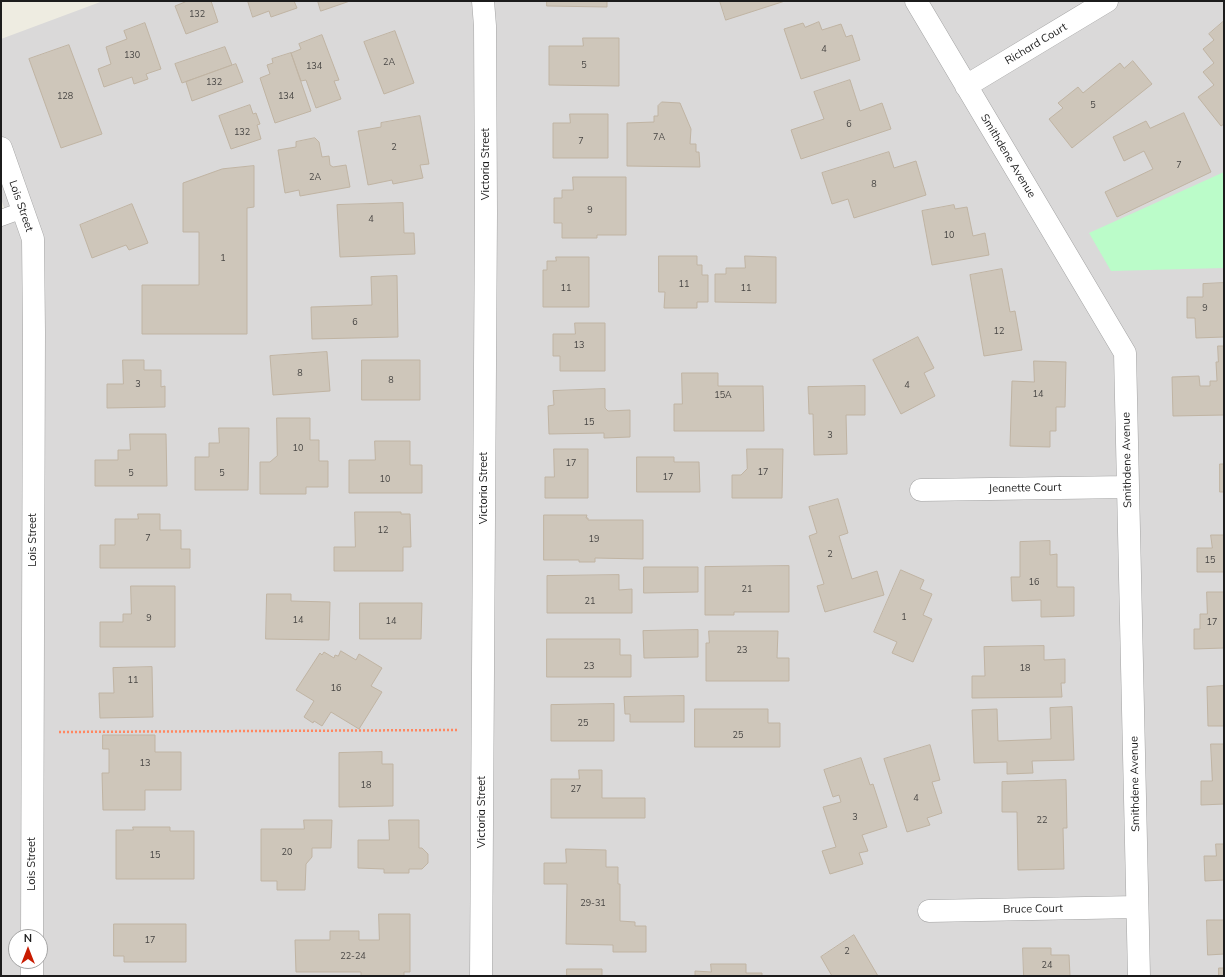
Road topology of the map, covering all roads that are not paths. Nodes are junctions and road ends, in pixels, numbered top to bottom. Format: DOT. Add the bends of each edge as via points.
graph roads {
  1 [pos="483,1"];
  2 [pos="916,1"];
  3 [pos="1107,1"];
  4 [pos="966,86"];
  5 [pos="1,148"];
  6 [pos="23,210"];
  7 [pos="1,218"];
  8 [pos="1128,487"];
  9 [pos="921,490"];
  10 [pos="1137,907"];
  11 [pos="929,911"];
  12 [pos="32,929"];
  13 [pos="481,976"];
  14 [pos="1139,976"];
  1 -- 13 [label="street, Victoria Street" via="486,213"];
  2 -- 4 [label="street, Smithdene Avenue"];
  3 -- 4 [label="street, Richard Court"];
  4 -- 8 [label="street, Smithdene Avenue" via="1125,353"];
  5 -- 6 [label="street, Lois Street"];
  6 -- 7 [label="lane"];
  6 -- 12 [label="street, Lois Street" via="33,239"];
  8 -- 9 [label="street, Jeanette Court"];
  8 -- 10 [label="street, Smithdene Avenue"];
  10 -- 11 [label="street, Bruce Court"];
  10 -- 14 [label="street, Smithdene Avenue"];
}
